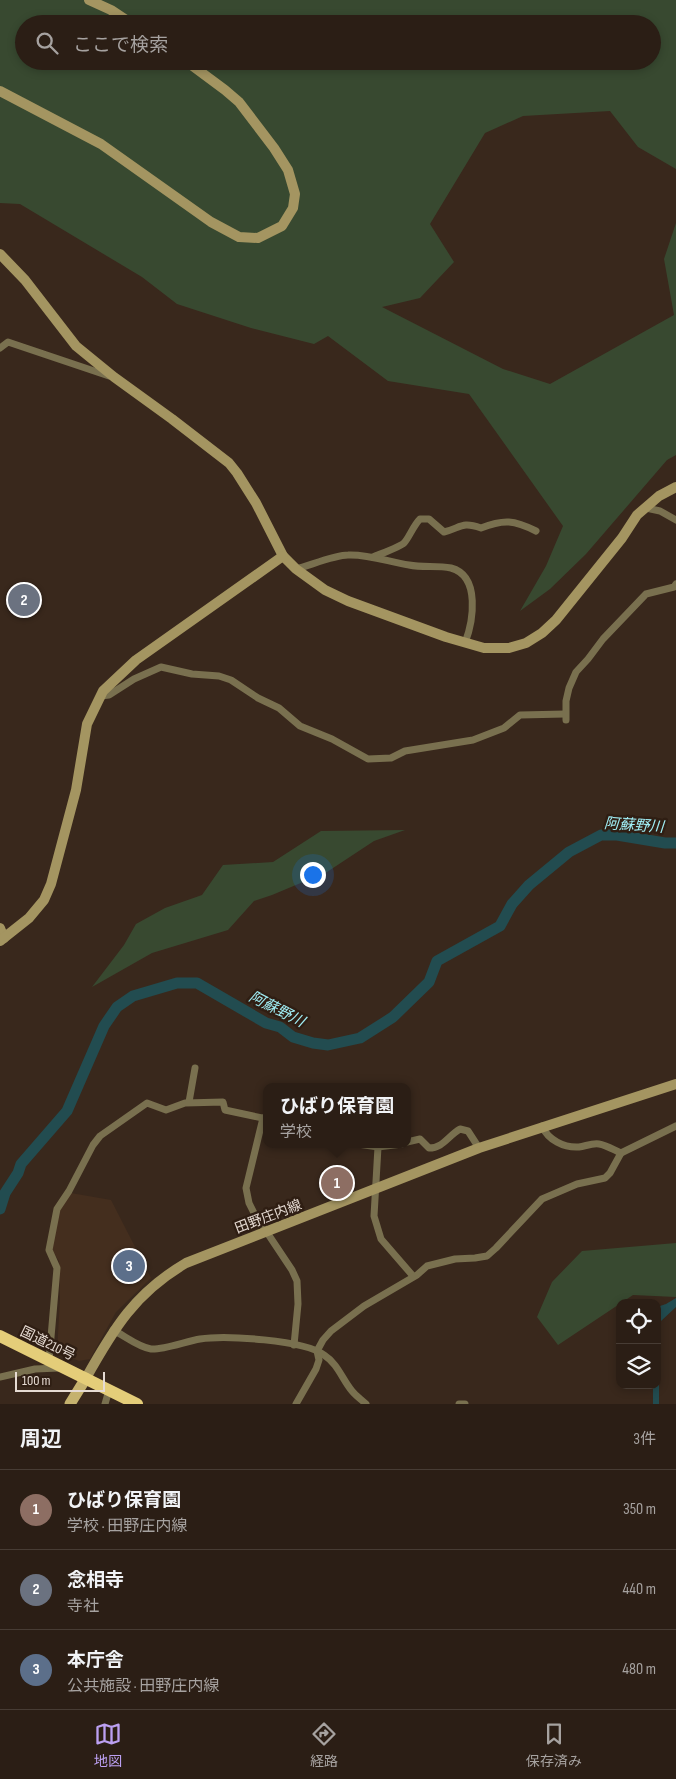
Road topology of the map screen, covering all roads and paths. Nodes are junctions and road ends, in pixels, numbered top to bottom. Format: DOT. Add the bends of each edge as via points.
graph roads {
  1 [pos="89,0"];
  2 [pos="118,15"];
  3 [pos="198,70"];
  4 [pos="0,91"];
  5 [pos="0,254"];
  6 [pos="0,348"];
  7 [pos="114,377"];
  8 [pos="676,487"];
  9 [pos="646,508"];
  10 [pos="676,520"];
  11 [pos="536,531"];
  12 [pos="283,556"];
  13 [pos="373,557"];
  14 [pos="296,569"];
  15 [pos="676,584"];
  16 [pos="464,643"];
  17 [pos="101,696"];
  18 [pos="2,936"];
  19 [pos="196,1068"];
  20 [pos="676,1084"];
  21 [pos="189,1102"];
  22 [pos="263,1118"];
  23 [pos="263,1125"];
  24 [pos="542,1126"];
  25 [pos="676,1126"];
  26 [pos="411,1141"];
  27 [pos="378,1148"];
  28 [pos="479,1148"];
  29 [pos="621,1153"];
  30 [pos="375,1189"];
  31 [pos="266,1232"];
  32 [pos="414,1276"];
  33 [pos="114,1330"];
  34 [pos="0,1336"];
  35 [pos="294,1345"];
  36 [pos="317,1351"];
  37 [pos="49,1360"];
  38 [pos="67,1368"];
  39 [pos="0,1377"];
  40 [pos="86,1378"];
  41 [pos="109,1390"];
  42 [pos="70,1404"];
  43 [pos="105,1404"];
  44 [pos="136,1404"];
  45 [pos="296,1404"];
  46 [pos="366,1404"];
  47 [pos="459,1404"];
  48 [pos="465,1404"];
  1 -- 2 [label="street"];
  3 -- 4 [label="street" via="239,102 288,170 295,194 293,208 282,226 258,238 239,237 211,222 101,144"];
  5 -- 7 [label="street" via="25,280 76,346"];
  6 -- 7 [label="street" via="8,342"];
  7 -- 12 [label="street" via="229,463 256,503"];
  8 -- 9 [label="street"];
  9 -- 10 [label="street"];
  9 -- 16 [label="street" via="542,634 509,648 484,648"];
  11 -- 13 [label="street" via="510,521 481,528 461,524 444,532 429,519 420,519 401,546"];
  12 -- 14 [label="street"];
  12 -- 17 [label="street" via="136,660"];
  13 -- 14 [label="street" via="348,555"];
  13 -- 16 [label="street" via="411,566 454,569 466,578 473,601"];
  14 -- 16 [label="street" via="325,590 348,601"];
  15 -- 17 [label="street" via="646,594 603,639 576,672 569,688 566,717 520,715 504,728 473,740 404,751 391,758 368,759 300,726 279,708 219,676 161,667 109,695"];
  17 -- 18 [label="street" via="87,724 76,790 44,900 29,918"];
  19 -- 21 [label="street"];
  20 -- 24 [label="street, 田野庄内線"];
  21 -- 22 [label="street" via="223,1102 225,1110"];
  21 -- 37 [label="street" via="166,1110 147,1103 100,1136 57,1209 49,1250 57,1268"];
  23 -- 31 [label="street" via="246,1188 249,1202"];
  24 -- 28 [label="street, 田野庄内線"];
  24 -- 29 [label="street" via="547,1136 569,1146 596,1143"];
  25 -- 29 [label="street"];
  26 -- 28 [label="street" via="420,1139 429,1148 435,1148 460,1129 468,1131"];
  27 -- 30 [label="street"];
  28 -- 30 [label="street, 田野庄内線"];
  29 -- 32 [label="street" via="605,1178 576,1184 542,1199 487,1256 440,1262 427,1266"];
  30 -- 31 [label="street, 田野庄内線"];
  30 -- 32 [label="street" via="374,1216 381,1239"];
  31 -- 33 [label="street, 田野庄内線" via="198,1257 170,1273 142,1296"];
  31 -- 35 [label="street" via="297,1281"];
  32 -- 36 [label="street" via="364,1306 331,1331"];
  33 -- 35 [label="street" via="152,1349 183,1341 226,1337"];
  33 -- 40 [label="street, 田野庄内線"];
  34 -- 37 [label="highway, 国道210号"];
  35 -- 36 [label="street"];
  36 -- 45 [label="street" via="316,1369"];
  36 -- 46 [label="street" via="339,1370"];
  37 -- 38 [label="highway, 国道210号"];
  38 -- 39 [label="street" via="35,1368"];
  38 -- 40 [label="highway, 国道210号"];
  40 -- 41 [label="highway, 国道210号"];
  40 -- 42 [label="main road"];
  41 -- 43 [label="street"];
  41 -- 44 [label="highway, 国道210号"];
  47 -- 48 [label="street"];
}
